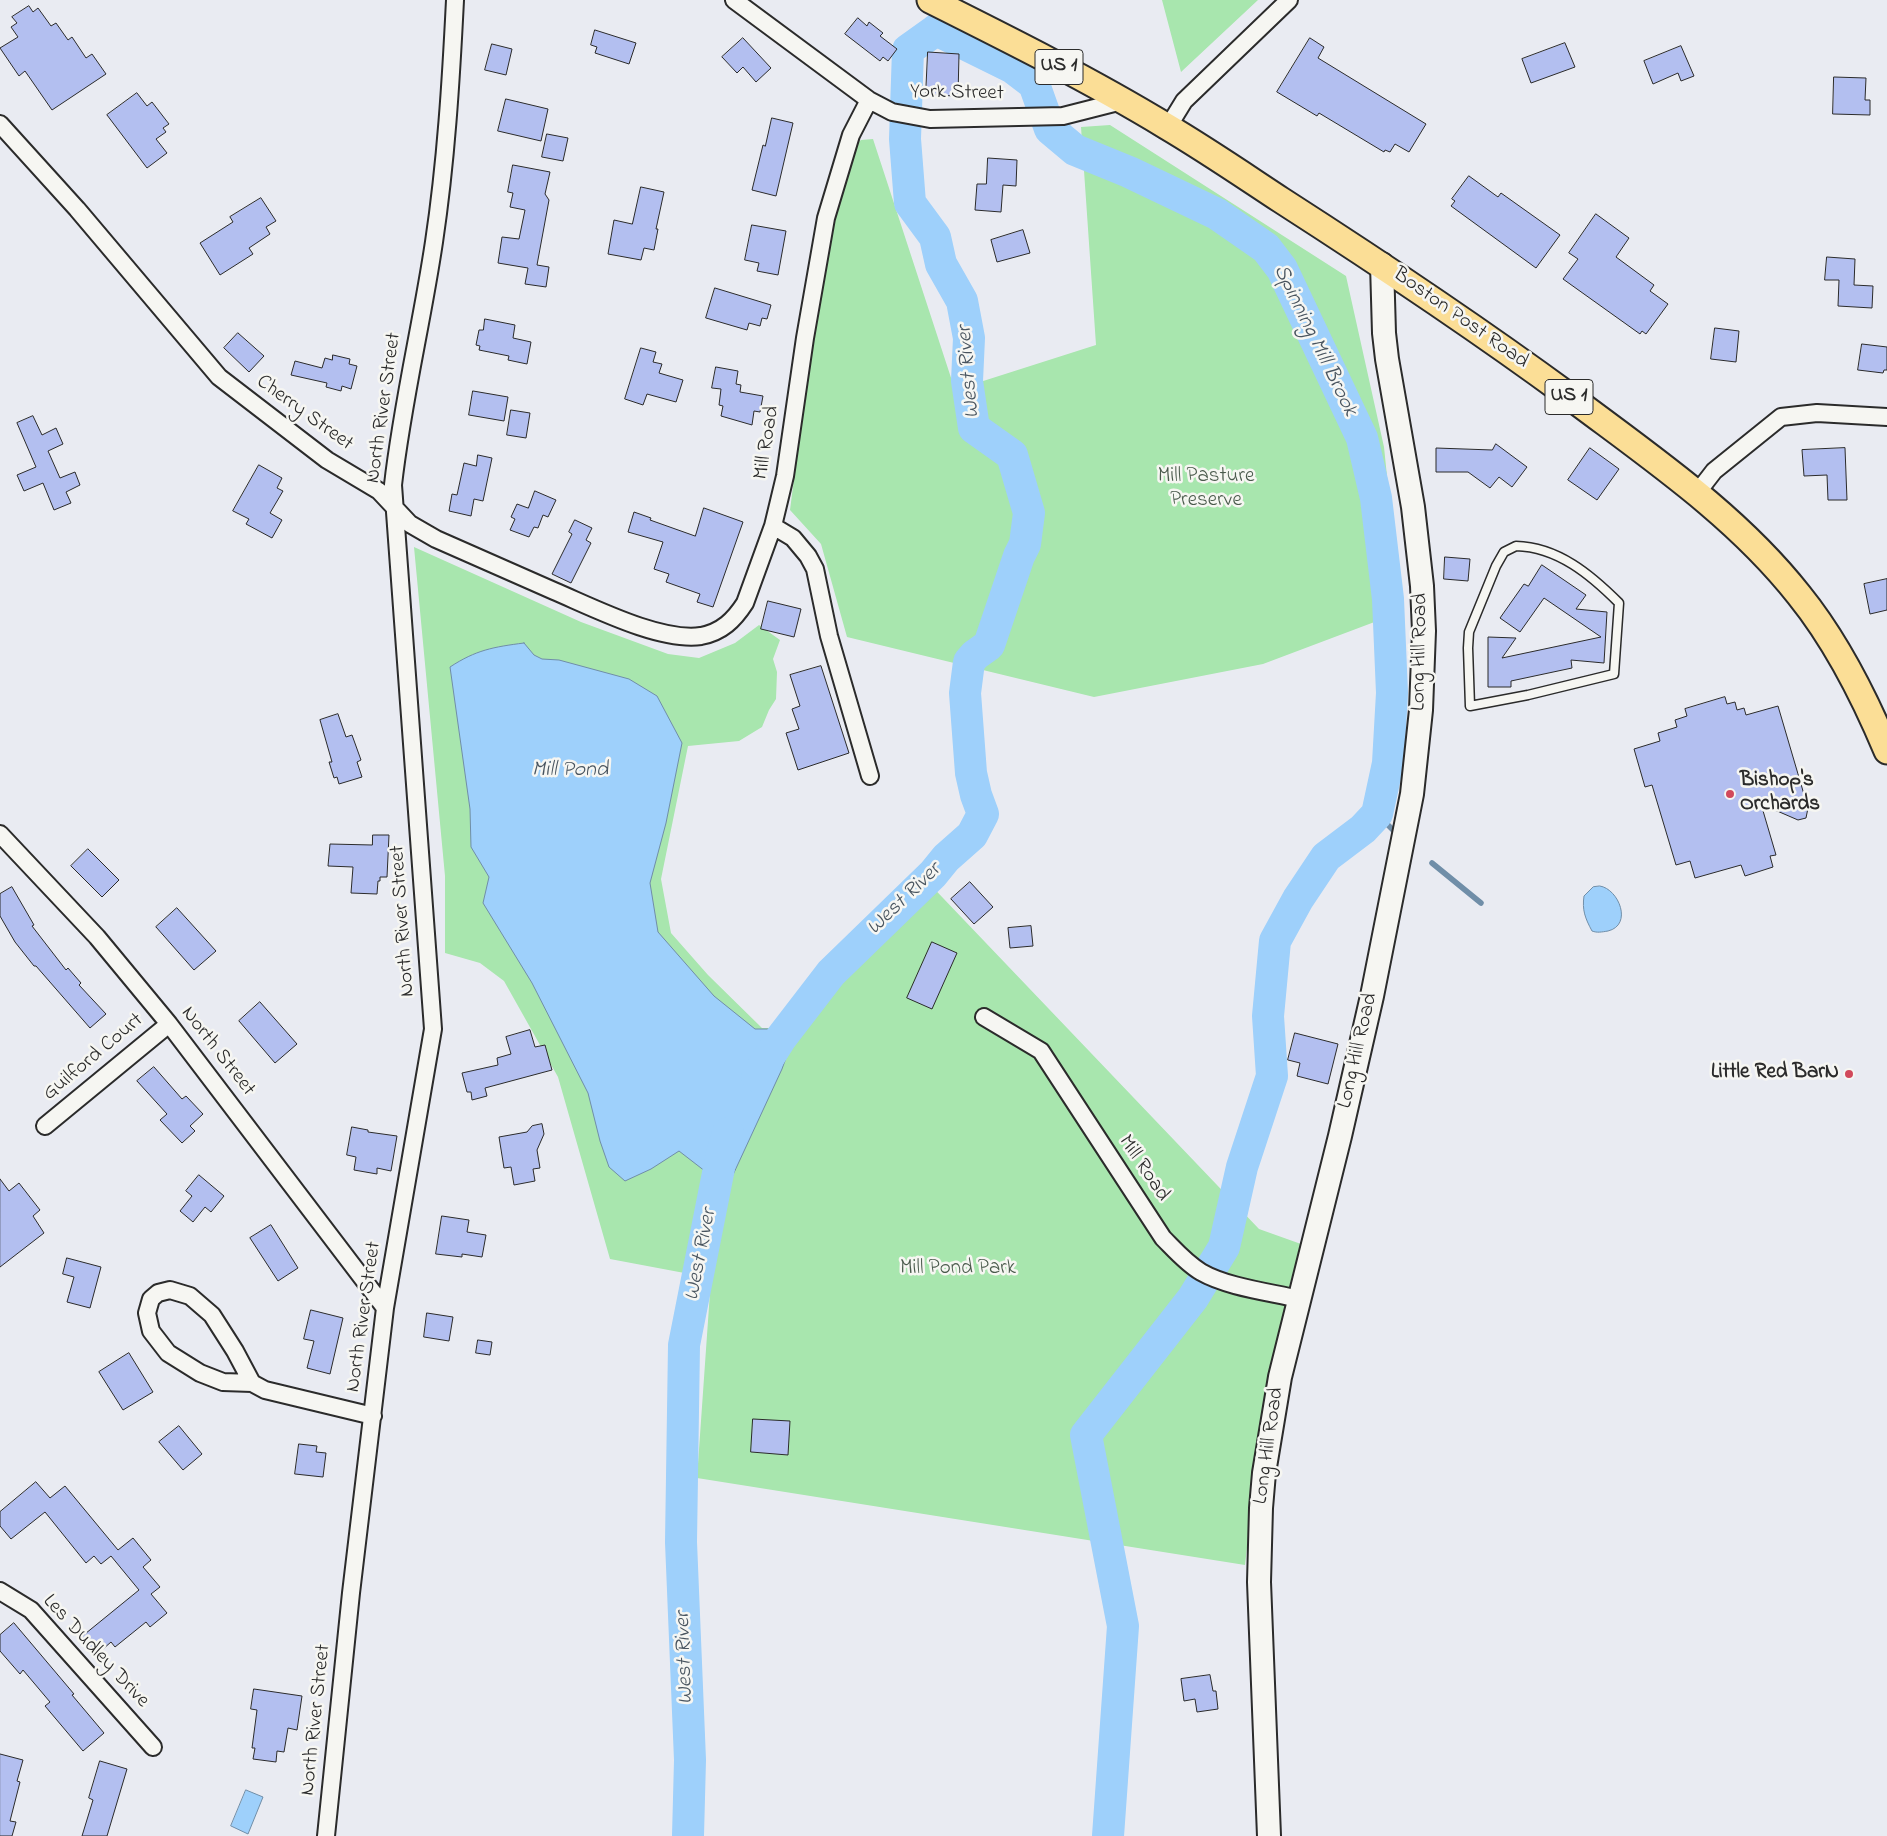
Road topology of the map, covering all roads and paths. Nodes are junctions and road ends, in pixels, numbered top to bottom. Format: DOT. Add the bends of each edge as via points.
graph roads {
  1 [pos="455,0"];
  2 [pos="734,0"];
  3 [pos="930,0"];
  4 [pos="1289,0"];
  5 [pos="869,100"];
  6 [pos="1122,101"];
  7 [pos="0,124"];
  8 [pos="1168,127"];
  9 [pos="1382,264"];
  10 [pos="1887,417"];
  11 [pos="1697,493"];
  12 [pos="395,509"];
  13 [pos="773,526"];
  14 [pos="1468,648"];
  15 [pos="1887,751"];
  16 [pos="870,776"];
  17 [pos="0,834"];
  18 [pos="984,1017"];
  19 [pos="169,1024"];
  20 [pos="45,1126"];
  21 [pos="1299,1299"];
  22 [pos="385,1308"];
  23 [pos="252,1383"];
  24 [pos="373,1416"];
  25 [pos="0,1591"];
  26 [pos="153,1747"];
  27 [pos="326,1836"];
  28 [pos="1269,1836"];
  1 -- 12 [label="street, North River Street" via="443,172 434,244 399,438 393,486"];
  2 -- 5 [label="street, York Street"];
  3 -- 6 [label="main road, Boston Post Road / US 1"];
  4 -- 8 [label="street" via="1184,101"];
  5 -- 6 [label="street, York Street" via="892,112 930,119 1063,116"];
  5 -- 13 [label="street, Mill Road" via="851,135 826,218 785,476"];
  6 -- 8 [label="main road, Boston Post Road / US 1"];
  7 -- 12 [label="street, Cherry Street" via="77,208 219,377 327,460 380,491"];
  8 -- 9 [label="main road, Boston Post Road / US 1"];
  9 -- 11 [label="main road, Boston Post Road / US 1" via="1545,379"];
  9 -- 21 [label="street, Long Hill Road" via="1387,359 1420,567 1424,631 1421,710 1409,812 1372,996"];
  10 -- 11 [label="street" via="1817,413 1781,417 1714,471"];
  11 -- 15 [label="main road, Boston Post Road / US 1" via="1755,545 1799,594 1839,651"];
  12 -- 13 [label="street, Cherry Street" via="410,524 436,539 621,620 686,636 713,633 738,614"];
  12 -- 22 [label="street, North River Street" via="433,1029"];
  13 -- 16 [label="street" via="793,538 815,569 829,636"];
  14 -- 14 [label="lane" via="1470,706 1614,674 1619,603 1572,563 1534,546 1516,546 1504,552 1496,566 1469,632"];
  17 -- 19 [label="street, North Street" via="97,937"];
  18 -- 21 [label="street, Mill Road" via="1041,1051 1163,1238 1181,1257 1200,1272 1220,1280"];
  19 -- 20 [label="street, Guilford Court"];
  19 -- 22 [label="street, North Street"];
  21 -- 28 [label="street, Long Hill Road" via="1280,1377 1261,1508 1260,1628"];
  22 -- 24 [label="street, North River Street"];
  23 -- 23 [label="street" via="212,1315 190,1296 170,1290 151,1299 147,1313 151,1331 168,1353 200,1373 223,1382"];
  23 -- 24 [label="street" via="265,1390"];
  24 -- 27 [label="street, North River Street"];
  25 -- 26 [label="street, Les Dudley Drive" via="31,1610"];
}
